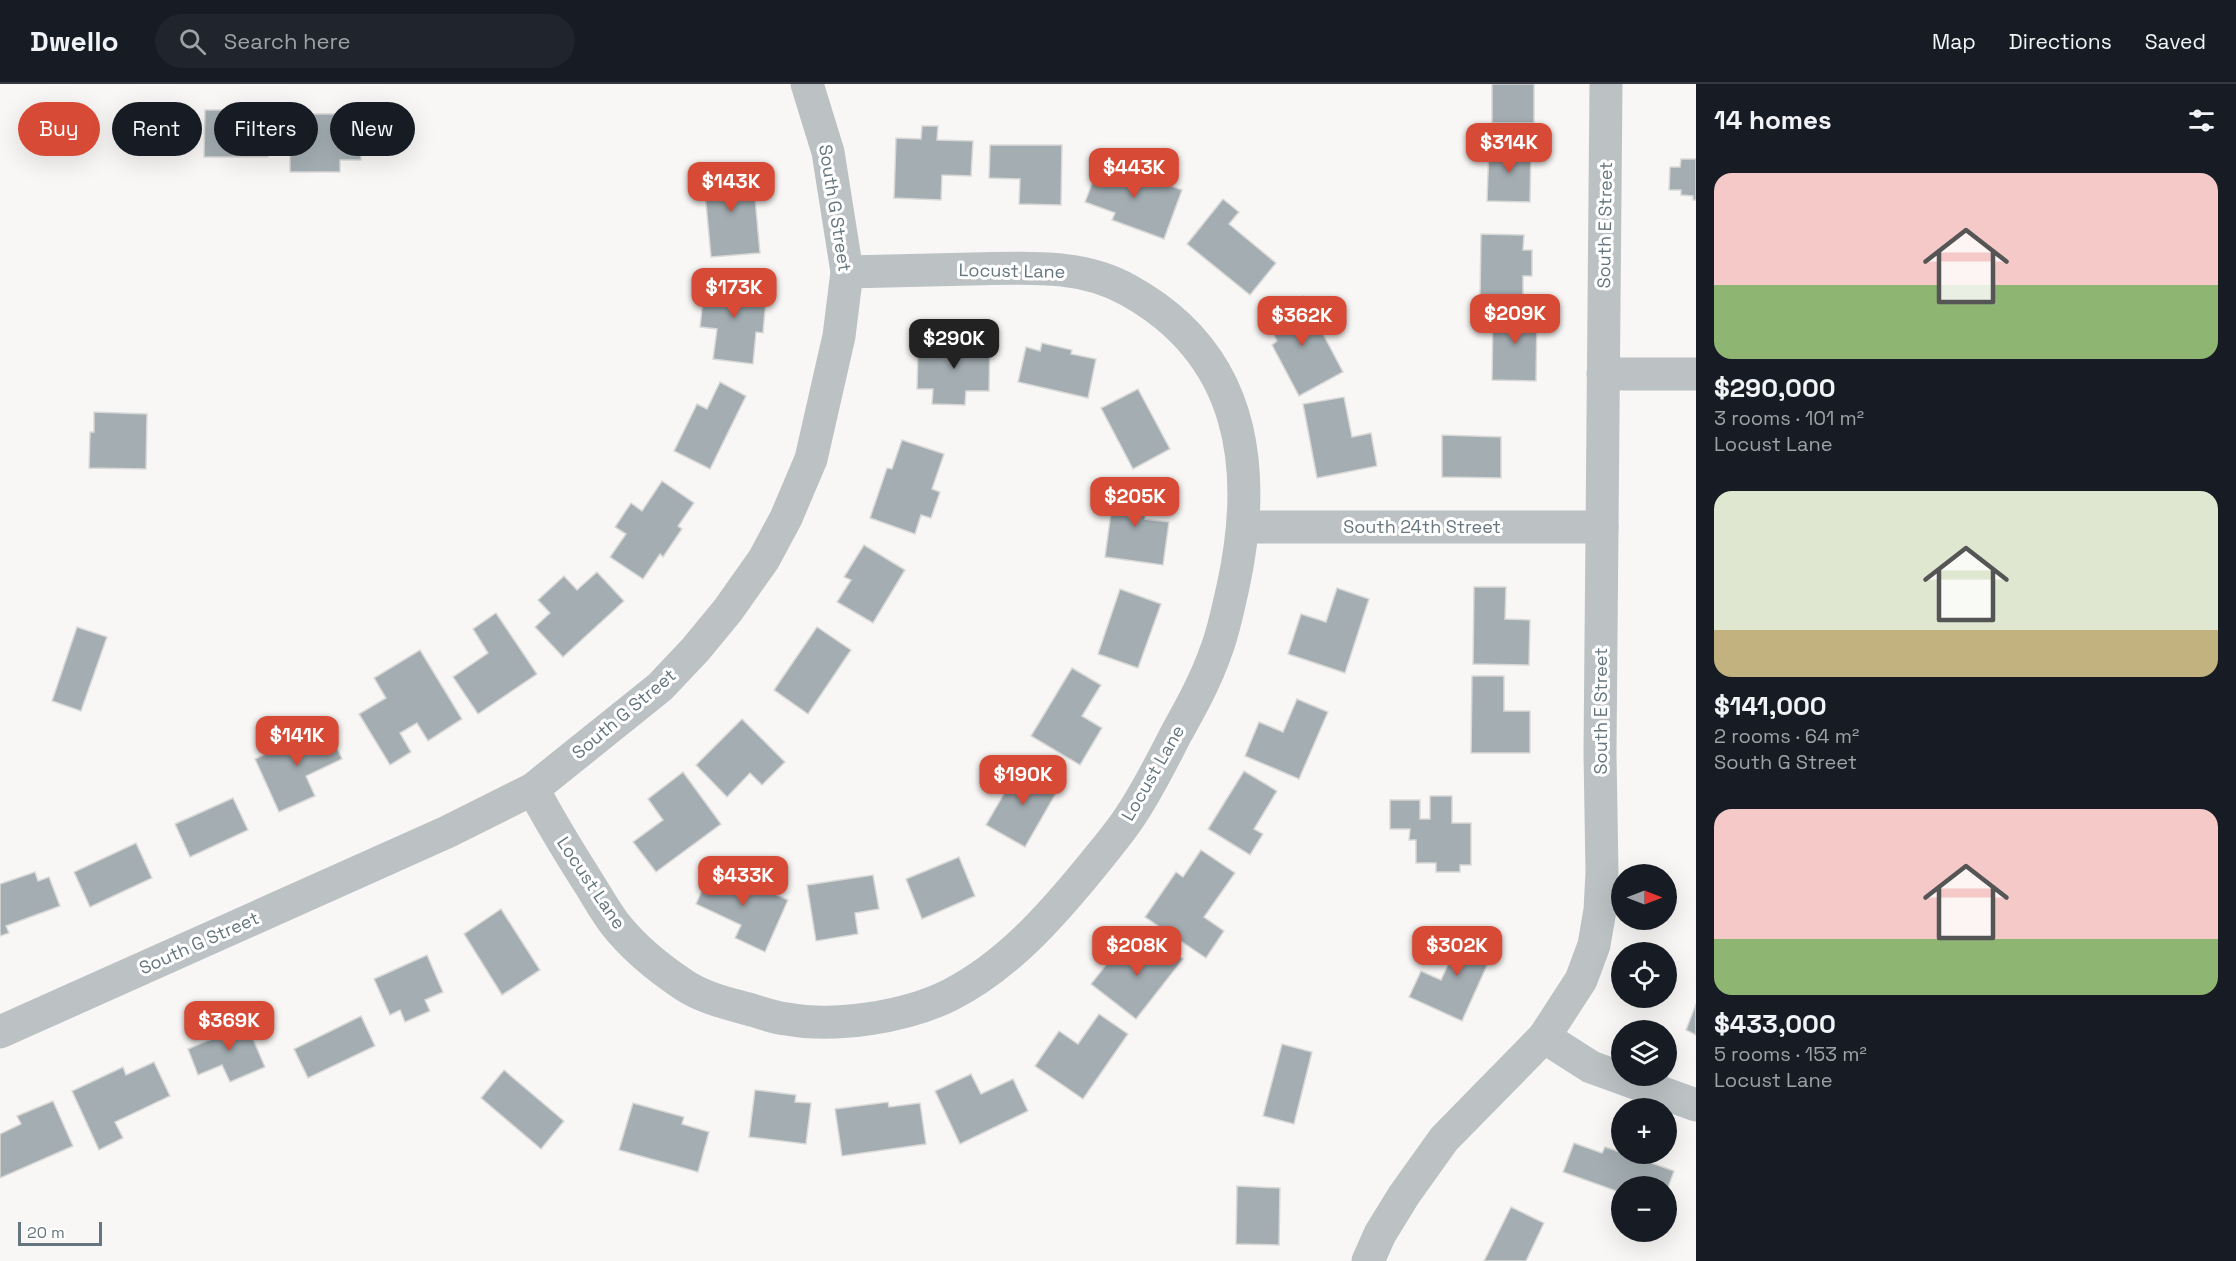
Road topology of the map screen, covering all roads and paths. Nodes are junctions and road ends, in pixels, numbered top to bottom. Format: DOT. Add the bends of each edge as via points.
graph roads {
  1 [pos="807,84"];
  2 [pos="1606,84"];
  3 [pos="847,272"];
  4 [pos="1603,374"];
  5 [pos="1696,374"];
  6 [pos="1242,527"];
  7 [pos="1602,527"];
  8 [pos="533,789"];
  9 [pos="0,1032"];
  10 [pos="1544,1037"];
  11 [pos="1696,1106"];
  12 [pos="1368,1261"];
  1 -- 3 [label="street, South G Street" via="828,152"];
  2 -- 4 [label="street, South E Street"];
  3 -- 6 [label="street, Locust Lane" via="1046,268 1106,280 1129,290 1169,317 1190,337 1220,378 1239,433 1244,481"];
  3 -- 8 [label="street, South G Street" via="839,336 811,459 764,559 728,610 660,687"];
  4 -- 5 [label="street"];
  4 -- 7 [label="street, South E Street"];
  6 -- 7 [label="street, South 24th Street"];
  6 -- 8 [label="street, Locust Lane" via="1239,560 1217,649 1203,683 1129,819 1029,937 1004,960 944,998 911,1009 838,1023 787,1019 699,993 644,953 617,926"];
  7 -- 10 [label="street, South E Street" via="1600,910 1594,945 1581,980"];
  8 -- 9 [label="street, South G Street" via="447,832"];
  10 -- 11 [label="street" via="1592,1067"];
  10 -- 12 [label="street, South E Street" via="1444,1139 1404,1195"];
}
